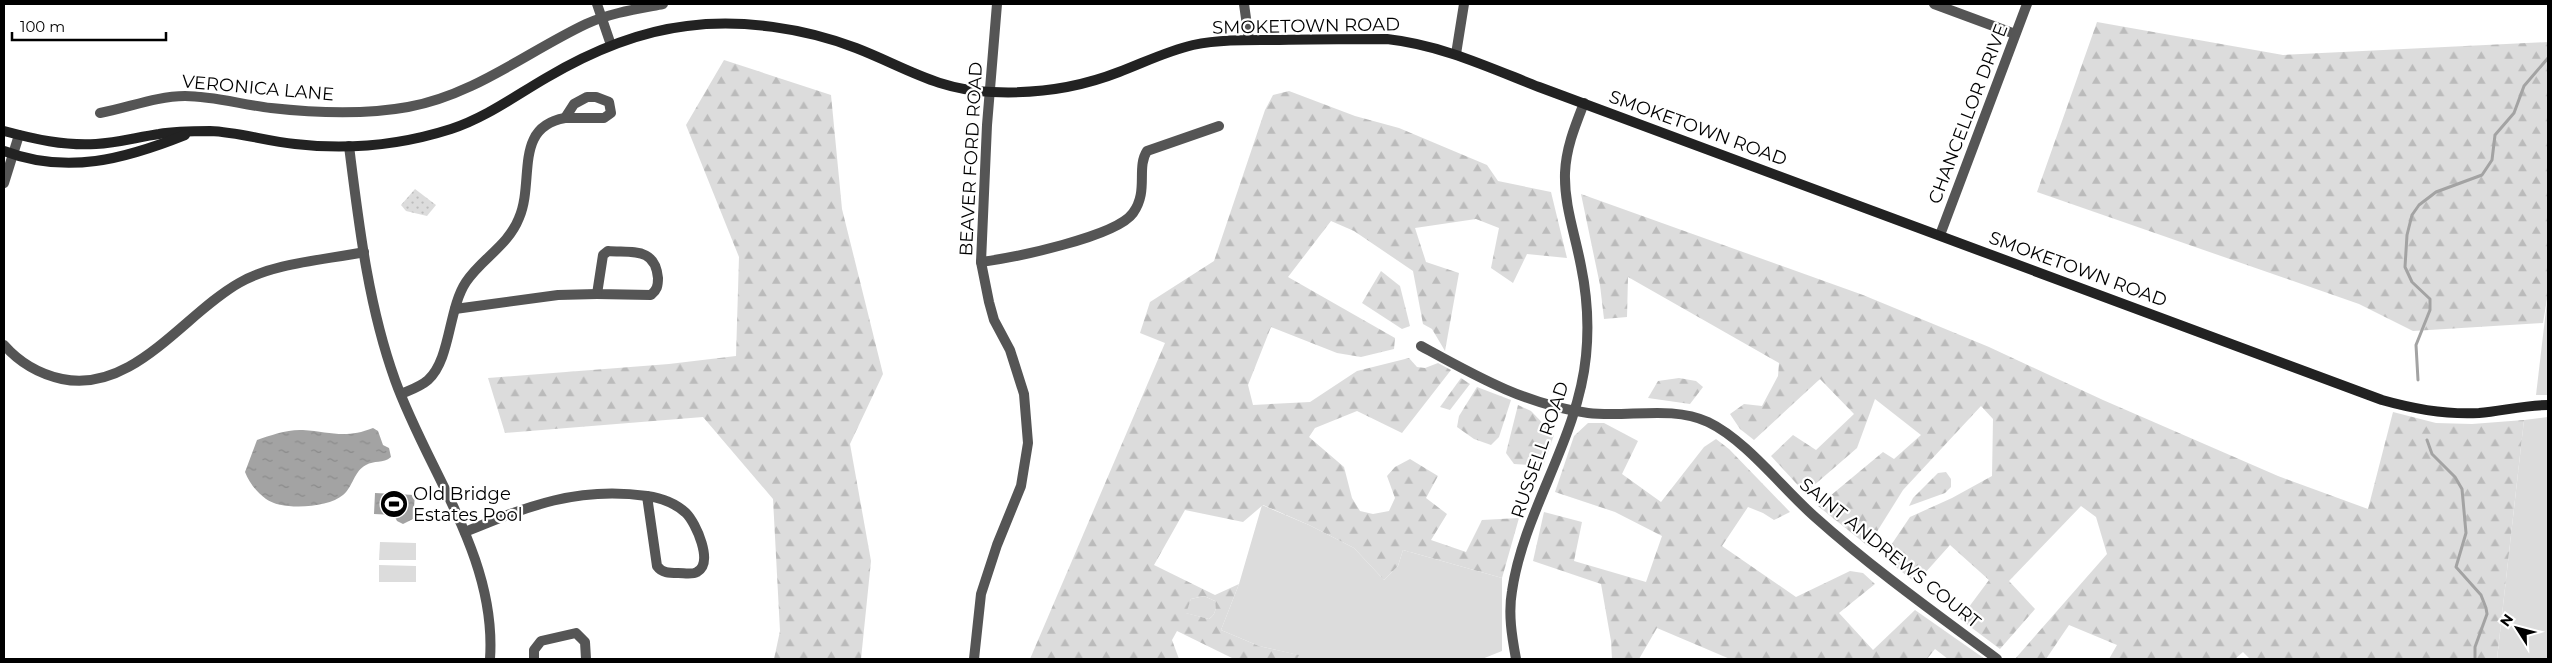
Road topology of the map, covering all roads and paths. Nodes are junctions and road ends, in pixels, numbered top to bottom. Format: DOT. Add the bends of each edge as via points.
graph roads {
  1 [pos="597,4"];
  2 [pos="663,4"];
  3 [pos="997,4"];
  4 [pos="1244,4"];
  5 [pos="1464,4"];
  6 [pos="1934,4"];
  7 [pos="2027,4"];
  8 [pos="602,18"];
  9 [pos="2015,34"];
  10 [pos="1249,40"];
  11 [pos="611,45"];
  12 [pos="1456,54"];
  13 [pos="990,92"];
  14 [pos="1584,104"];
  15 [pos="100,113"];
  16 [pos="565,118"];
  17 [pos="1219,126"];
  18 [pos="4,131"];
  19 [pos="193,131"];
  20 [pos="19,135"];
  21 [pos="349,146"];
  22 [pos="8,153"];
  23 [pos="4,183"];
  24 [pos="1940,235"];
  25 [pos="364,252"];
  26 [pos="982,262"];
  27 [pos="597,294"];
  28 [pos="454,309"];
  29 [pos="4,345"];
  30 [pos="1421,346"];
  31 [pos="401,394"];
  32 [pos="2548,405"];
  33 [pos="1575,410"];
  34 [pos="648,496"];
  35 [pos="464,532"];
  36 [pos="490,659"];
  37 [pos="534,659"];
  38 [pos="586,659"];
  39 [pos="974,659"];
  40 [pos="1516,659"];
  41 [pos="1996,659"];
  1 -- 8 [label="street"];
  2 -- 8 [label="street, VERONICA LANE"];
  3 -- 13 [label="street, BEAVER FORD ROAD"];
  4 -- 10 [label="street"];
  5 -- 12 [label="street"];
  6 -- 9 [label="street"];
  7 -- 9 [label="street, CHANCELLOR DRIVE"];
  8 -- 11 [label="street"];
  8 -- 15 [label="street, VERONICA LANE" via="478,83 408,107 317,111 184,96"];
  9 -- 24 [label="street, CHANCELLOR DRIVE"];
  10 -- 12 [label="main road, SMOKETOWN ROAD" via="1387,39 1425,44"];
  10 -- 13 [label="main road, SMOKETOWN ROAD" via="1191,45 1118,73 1072,86 1021,93"];
  11 -- 13 [label="main road, SMOKETOWN ROAD" via="683,26 723,23 769,27 838,41 947,86"];
  11 -- 21 [label="main road, SMOKETOWN ROAD" via="454,128 416,138"];
  12 -- 14 [label="main road, SMOKETOWN ROAD"];
  13 -- 26 [label="street, BEAVER FORD ROAD"];
  14 -- 24 [label="main road, SMOKETOWN ROAD"];
  14 -- 33 [label="street, RUSSELL ROAD" via="1569,144 1565,172 1568,212 1582,268 1586,302 1586,358"];
  16 -- 28 [label="street" via="547,123 534,137 520,217 505,242 466,282"];
  17 -- 26 [label="street" via="1147,152 1142,163 1140,201 1133,214 1120,225 1036,253"];
  18 -- 20 [label="main road, SMOKETOWN ROAD"];
  19 -- 20 [label="main road, SMOKETOWN ROAD" via="99,144 44,141"];
  19 -- 21 [label="main road, SMOKETOWN ROAD" via="236,134 294,144"];
  19 -- 22 [label="main road, SMOKETOWN ROAD" via="134,154 88,162 49,163"];
  20 -- 22 [label="street"];
  21 -- 25 [label="street"];
  22 -- 23 [label="street"];
  24 -- 32 [label="main road, SMOKETOWN ROAD" via="2382,400 2470,413"];
  25 -- 29 [label="street" via="270,270 240,282 131,366 110,376 80,381 53,377 23,363"];
  25 -- 31 [label="street" via="377,317"];
  26 -- 39 [label="street, BEAVER FORD ROAD" via="994,320 1010,350 1024,394 1028,443 1022,486 996,545 981,594"];
  27 -- 27 [label="street" via="651,295 658,284 654,260 646,255 604,253"];
  27 -- 28 [label="street" via="558,295"];
  28 -- 31 [label="street" via="434,372 422,385"];
  30 -- 33 [label="street, SAINT ANDREWS COURT" via="1503,390"];
  31 -- 35 [label="street"];
  33 -- 40 [label="street, RUSSELL ROAD" via="1522,549 1512,588 1510,617"];
  33 -- 41 [label="street, SAINT ANDREWS COURT" via="1612,414 1671,413 1689,416 1720,429 1840,538"];
  34 -- 34 [label="street" via="657,566 666,572 698,572 704,563 694,522 672,504"];
  34 -- 35 [label="street" via="608,492 568,496"];
  35 -- 36 [label="street" via="475,556 487,607"];
  37 -- 38 [label="street" via="534,650 541,641 576,634 585,642"];
}
